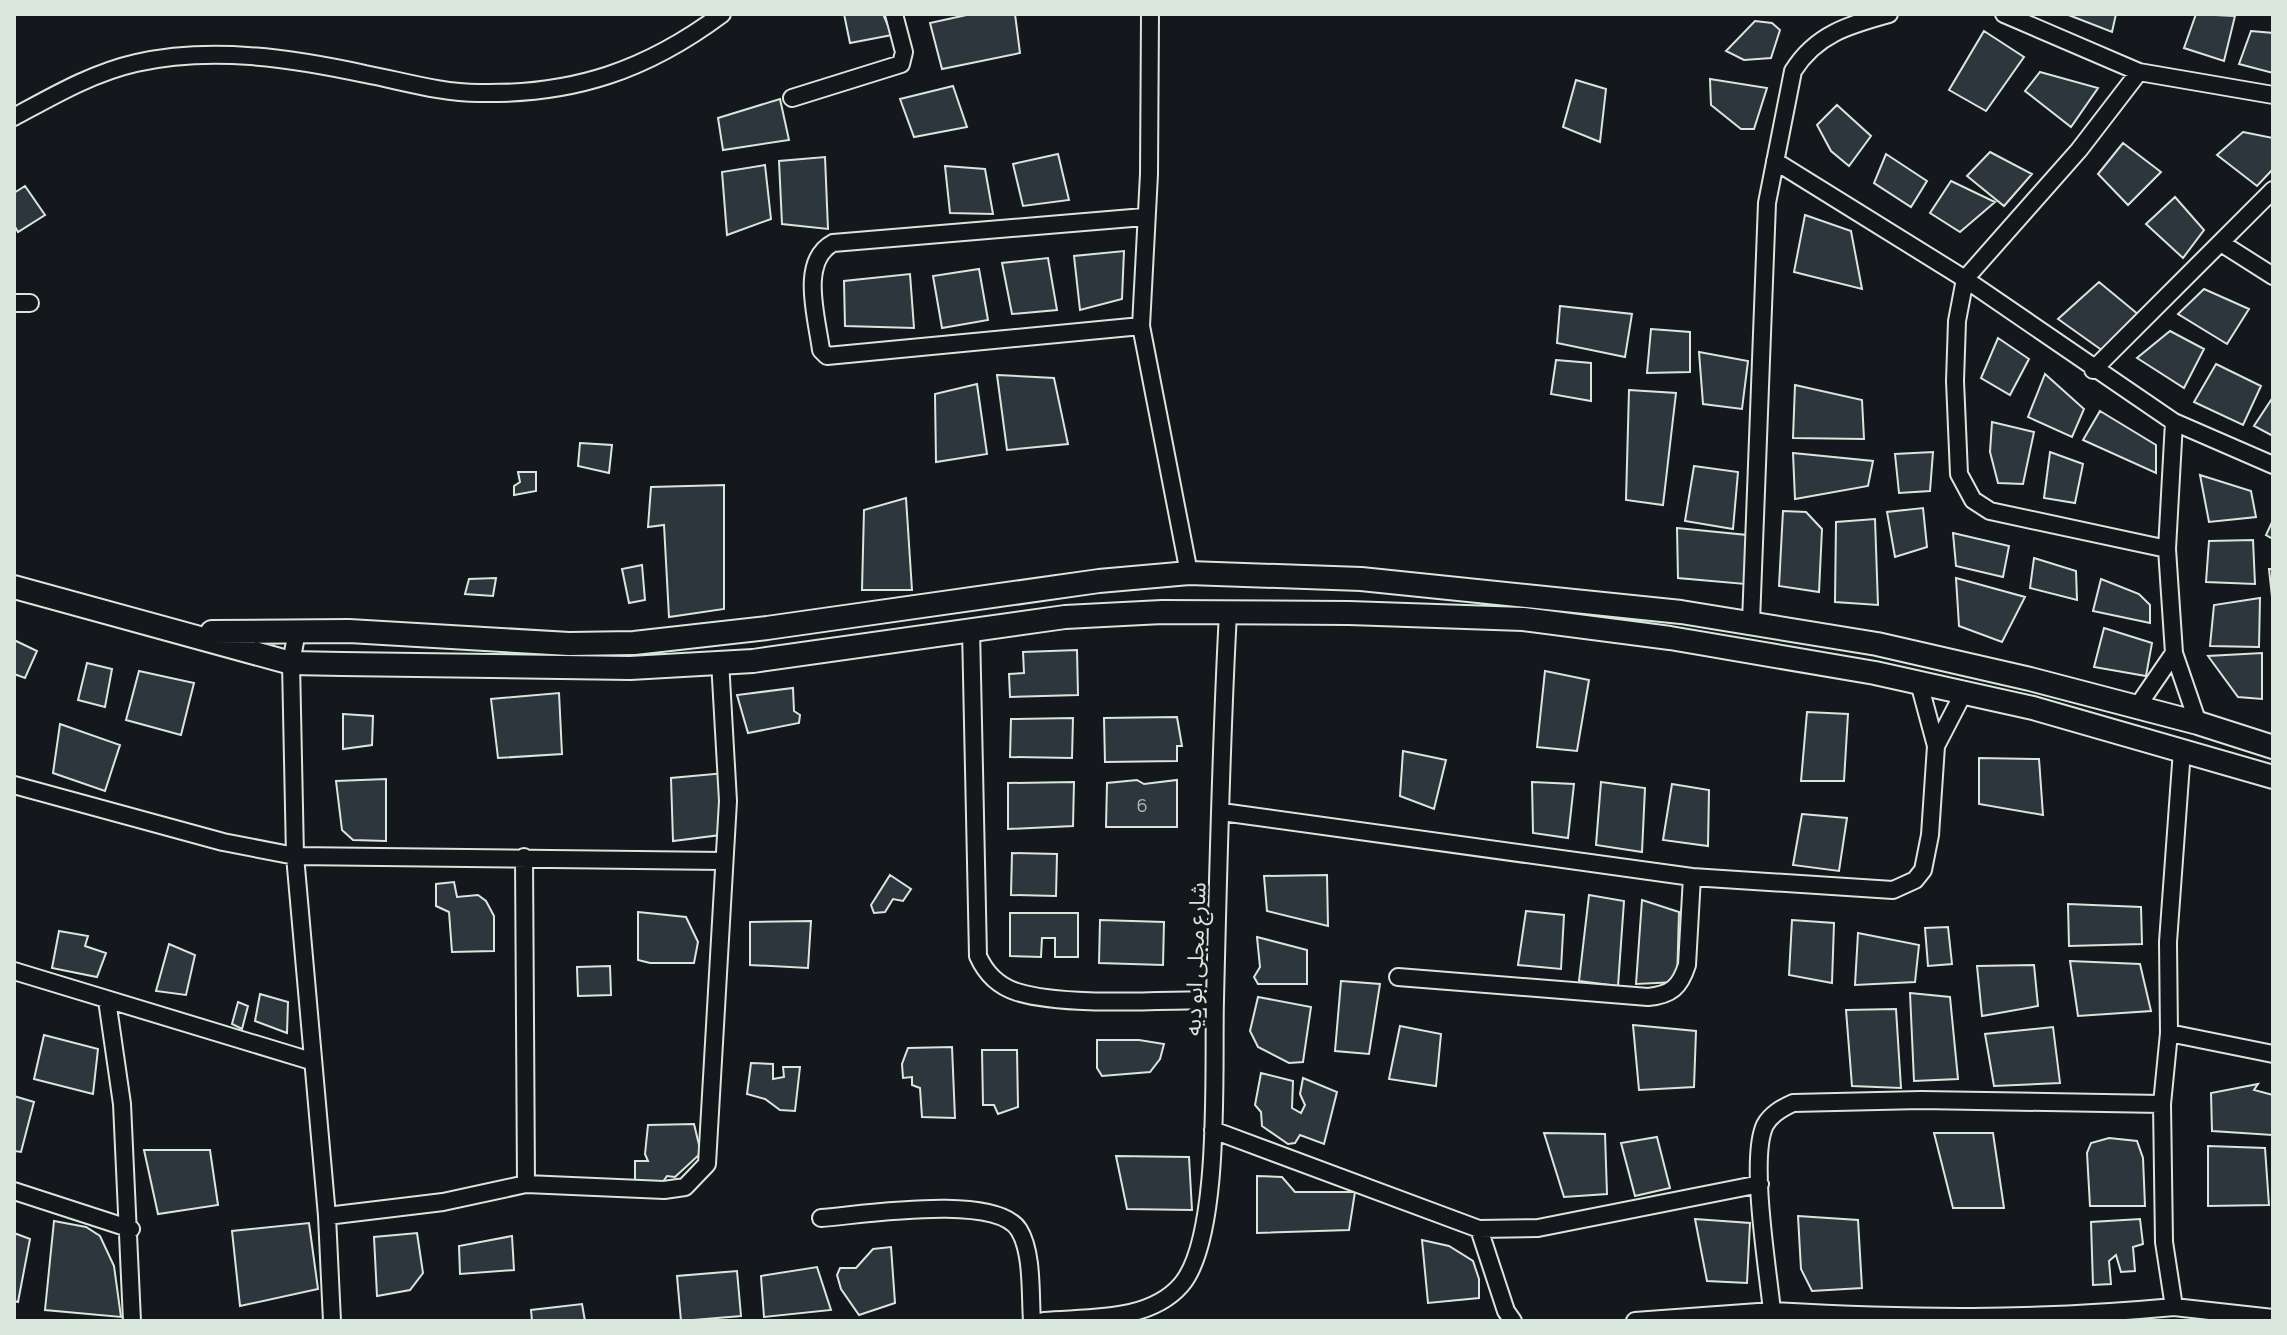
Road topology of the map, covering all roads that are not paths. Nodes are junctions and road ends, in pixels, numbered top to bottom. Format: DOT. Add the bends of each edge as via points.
graph roads {
  1 [pos="722,14"];
  2 [pos="894,14"];
  3 [pos="1150,14"];
  4 [pos="1889,14"];
  5 [pos="2004,14"];
  6 [pos="2139,72"];
  7 [pos="2273,95"];
  8 [pos="792,98"];
  9 [pos="14,117"];
  10 [pos="1775,161"];
  11 [pos="2273,190"];
  12 [pos="1144,217"];
  13 [pos="2221,243"];
  14 [pos="2273,276"];
  15 [pos="1965,279"];
  16 [pos="1141,326"];
  17 [pos="2093,370"];
  18 [pos="2174,422"];
  19 [pos="2273,465"];
  20 [pos="2167,549"];
  21 [pos="1189,573"];
  22 [pos="14,587"];
  23 [pos="1592,601"];
  24 [pos="1228,613"];
  25 [pos="1751,622"];
  26 [pos="1590,628"];
  27 [pos="971,629"];
  28 [pos="297,631"];
  29 [pos="187,632"];
  30 [pos="2174,653"];
  31 [pos="720,661"];
  32 [pos="291,663"];
  33 [pos="1919,683"];
  34 [pos="1963,694"];
  35 [pos="2137,707"];
  36 [pos="2198,723"];
  37 [pos="1936,746"];
  38 [pos="2273,747"];
  39 [pos="2182,750"];
  40 [pos="2273,777"];
  41 [pos="14,785"];
  42 [pos="1222,812"];
  43 [pos="295,856"];
  44 [pos="524,857"];
  45 [pos="723,861"];
  46 [pos="1692,877"];
  47 [pos="14,971"];
  48 [pos="1398,977"];
  49 [pos="107,1000"];
  50 [pos="1215,1000"];
  51 [pos="2169,1033"];
  52 [pos="2273,1054"];
  53 [pos="311,1061"];
  54 [pos="2162,1104"];
  55 [pos="1213,1130"];
  56 [pos="526,1184"];
  57 [pos="1760,1184"];
  58 [pos="14,1191"];
  59 [pos="327,1216"];
  60 [pos="821,1218"];
  61 [pos="131,1229"];
  62 [pos="1479,1229"];
  63 [pos="2174,1307"];
  64 [pos="1772,1311"];
  65 [pos="2273,1318"];
  66 [pos="132,1321"];
  67 [pos="332,1321"];
  68 [pos="1032,1321"];
  69 [pos="1044,1321"];
  70 [pos="1513,1321"];
  71 [pos="1635,1321"];
  1 -- 9 [label="street" via="653,60 592,82 544,90 478,93 271,57 216,55 137,63 84,80"];
  2 -- 8 [label="street" via="904,52 901,64"];
  3 -- 12 [label="street"];
  4 -- 10 [label="street" via="1828,34 1804,53 1793,71"];
  5 -- 6 [label="street"];
  6 -- 7 [label="street"];
  6 -- 15 [label="street" via="2079,150"];
  10 -- 15 [label="street"];
  10 -- 25 [label="street" via="1764,257"];
  11 -- 13 [label="street"];
  12 -- 16 [label="street"];
  12 -- 16 [label="street" via="833,243 814,262 821,350 827,356"];
  13 -- 14 [label="street"];
  13 -- 17 [label="street"];
  15 -- 17 [label="street"];
  15 -- 20 [label="street" via="1957,321 1956,435 1959,474 1973,500 1990,511"];
  16 -- 21 [label="street"];
  17 -- 18 [label="street"];
  18 -- 19 [label="street"];
  18 -- 20 [label="street"];
  20 -- 30 [label="street"];
  21 -- 23 [label="main road" via="1438,584"];
  21 -- 28 [label="main road" via="650,642 569,644"];
  22 -- 29 [label="main road"];
  23 -- 25 [label="main road"];
  23 -- 26 [label="main road"];
  24 -- 26 [label="main road" via="1451,616"];
  24 -- 27 [label="main road" via="1065,617"];
  24 -- 42 [label="street, شارع مجلى ابو ديه"];
  25 -- 35 [label="main road" via="1929,655"];
  26 -- 33 [label="main road"];
  27 -- 31 [label="main road" via="753,661"];
  27 -- 50 [label="street" via="978,956 986,973 1015,992 1044,998"];
  28 -- 29 [label="main road"];
  28 -- 32 [label="street"];
  29 -- 32 [label="main road"];
  30 -- 35 [label="street"];
  30 -- 36 [label="street"];
  31 -- 32 [label="main road" via="630,668"];
  31 -- 45 [label="street" via="729,767"];
  32 -- 43 [label="street"];
  33 -- 34 [label="main road"];
  33 -- 37 [label="street"];
  34 -- 37 [label="street"];
  34 -- 39 [label="main road"];
  35 -- 36 [label="main road"];
  36 -- 38 [label="main road"];
  37 -- 46 [label="street" via="1923,870 1904,887"];
  39 -- 40 [label="main road"];
  39 -- 51 [label="street" via="2168,942"];
  41 -- 43 [label="street" via="223,842"];
  42 -- 46 [label="street"];
  42 -- 50 [label="street, شارع مجلى ابو ديه"];
  43 -- 44 [label="street"];
  43 -- 53 [label="street"];
  44 -- 45 [label="street"];
  44 -- 56 [label="street"];
  45 -- 56 [label="street" via="707,1164 685,1187 664,1190"];
  46 -- 48 [label="street" via="1687,965 1668,994 1648,997"];
  47 -- 49 [label="street"];
  49 -- 53 [label="street"];
  49 -- 61 [label="street" via="122,1104"];
  50 -- 55 [label="street, شارع مجلى ابو ديه"];
  51 -- 52 [label="street"];
  51 -- 54 [label="street"];
  53 -- 59 [label="street"];
  54 -- 57 [label="street" via="1793,1103 1766,1122"];
  54 -- 63 [label="street" via="2164,1242"];
  55 -- 62 [label="street"];
  55 -- 69 [label="street, شارع مجلى ابو ديه" via="1203,1225 1190,1274 1170,1296 1144,1309"];
  56 -- 59 [label="street" via="443,1202"];
  57 -- 62 [label="street" via="1538,1228"];
  57 -- 64 [label="street"];
  58 -- 61 [label="street"];
  59 -- 67 [label="street"];
  60 -- 68 [label="street" via="923,1210 975,1210 1006,1217 1022,1236"];
  61 -- 66 [label="street"];
  62 -- 70 [label="street"];
  63 -- 64 [label="street" via="2053,1318"];
  63 -- 65 [label="street"];
  64 -- 71 [label="street"];
}
